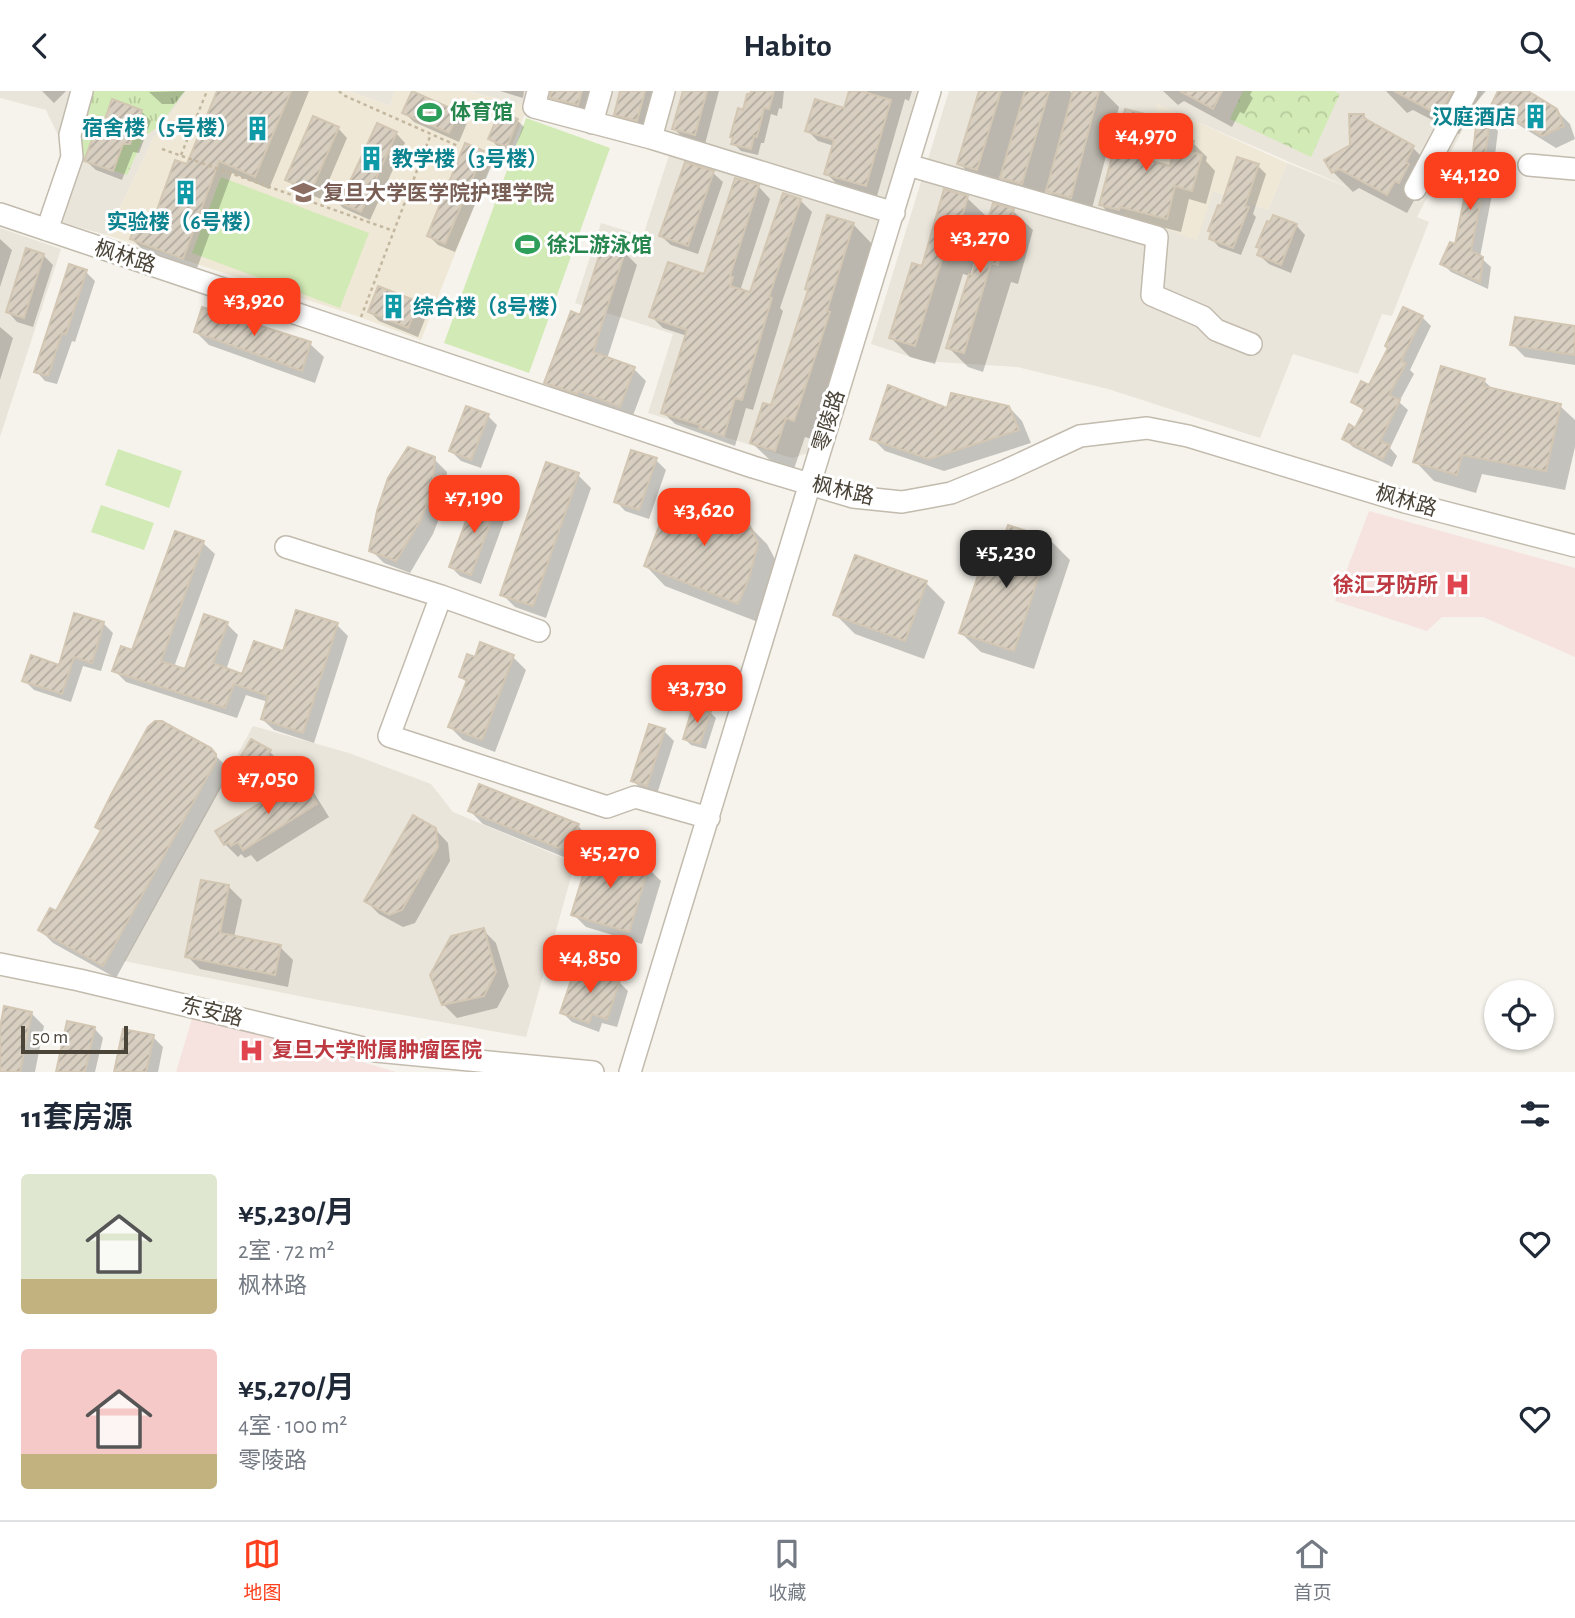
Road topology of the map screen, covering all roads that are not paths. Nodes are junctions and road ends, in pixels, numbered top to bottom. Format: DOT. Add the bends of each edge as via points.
graph roads {
  1 [pos="82,91"];
  2 [pos="538,91"];
  3 [pos="601,91"];
  4 [pos="664,91"];
  5 [pos="930,91"];
  6 [pos="1466,91"];
  7 [pos="592,123"];
  8 [pos="651,138"];
  9 [pos="908,165"];
  10 [pos="1529,165"];
  11 [pos="1575,169"];
  12 [pos="1415,189"];
  13 [pos="894,213"];
  14 [pos="0,214"];
  15 [pos="47,230"];
  16 [pos="1251,344"];
  17 [pos="809,484"];
  18 [pos="1575,546"];
  19 [pos="286,547"];
  20 [pos="441,596"];
  21 [pos="539,631"];
  22 [pos="709,818"];
  23 [pos="0,964"];
  24 [pos="593,1072"];
  25 [pos="630,1072"];
  1 -- 15 [label="street" via="71,135 72,157"];
  2 -- 7 [label="street" via="534,107"];
  3 -- 7 [label="street"];
  4 -- 8 [label="street"];
  5 -- 9 [label="street, 零陵路"];
  6 -- 12 [label="street"];
  7 -- 8 [label="street"];
  8 -- 13 [label="street"];
  9 -- 13 [label="street, 零陵路"];
  9 -- 16 [label="street" via="1157,237 1152,295"];
  10 -- 11 [label="street"];
  13 -- 17 [label="street, 零陵路"];
  14 -- 15 [label="street, 枫林路"];
  15 -- 17 [label="street, 枫林路"];
  17 -- 18 [label="street, 枫林路" via="853,497 902,502 950,493 1080,436 1147,428"];
  17 -- 22 [label="street, 零陵路"];
  19 -- 20 [label="street"];
  20 -- 21 [label="street"];
  20 -- 22 [label="street" via="389,736 607,807 635,797"];
  22 -- 25 [label="street, 零陵路"];
  23 -- 24 [label="street, 东安路" via="376,1051"];
}
